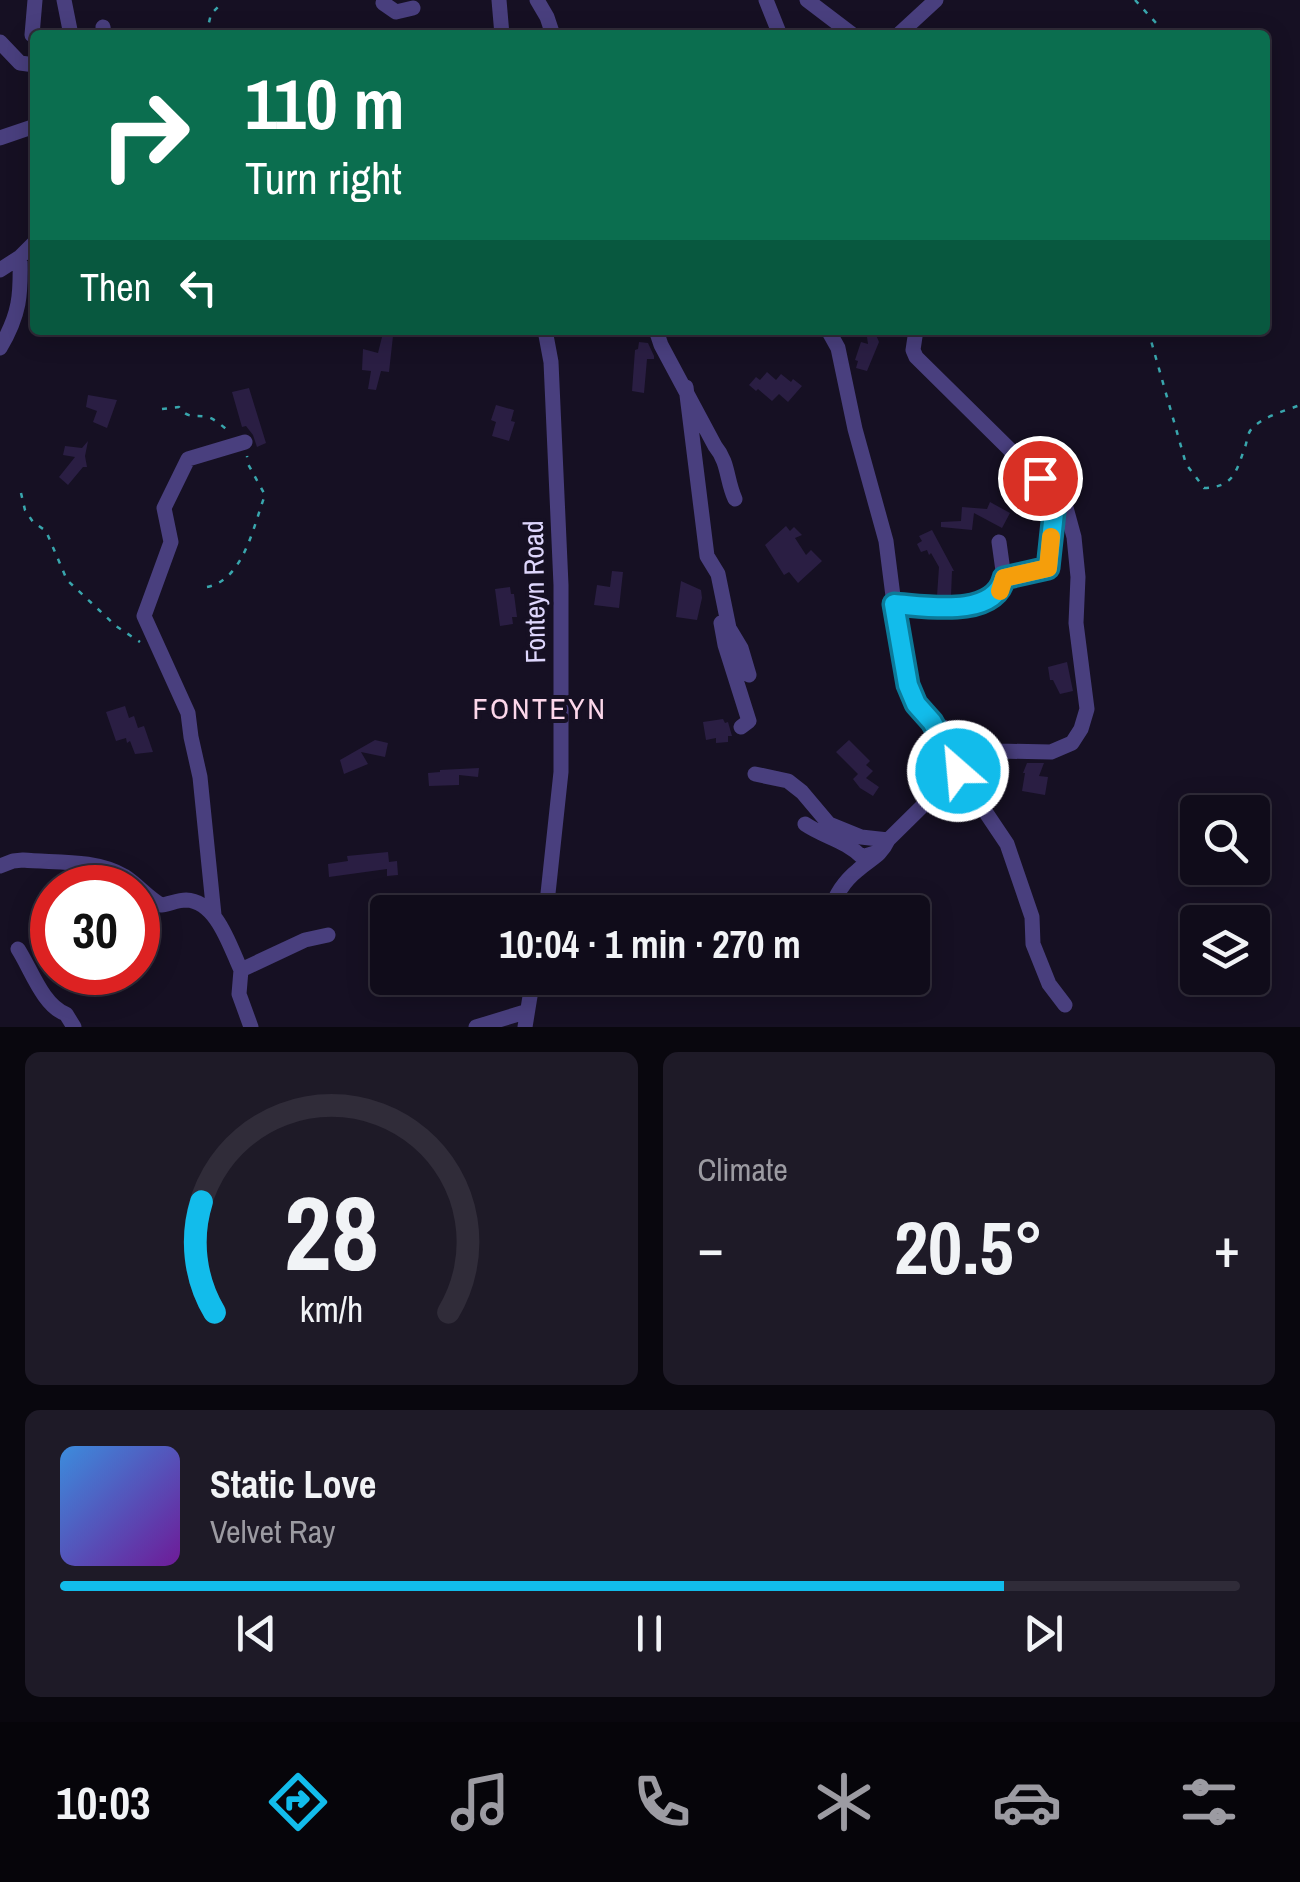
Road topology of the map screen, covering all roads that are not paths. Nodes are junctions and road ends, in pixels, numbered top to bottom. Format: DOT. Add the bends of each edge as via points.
graph roads {
  1 [pos="35,0"];
  2 [pos="64,0"];
  3 [pos="499,0"];
  4 [pos="537,0"];
  5 [pos="766,0"];
  6 [pos="807,0"];
  7 [pos="936,0"];
  8 [pos="383,3"];
  9 [pos="416,4"];
  10 [pos="400,22"];
  11 [pos="32,30"];
  12 [pos="70,30"];
  13 [pos="502,30"];
  14 [pos="551,30"];
  15 [pos="778,30"];
  16 [pos="847,30"];
  17 [pos="903,30"];
  18 [pos="0,42"];
  19 [pos="30,64"];
  20 [pos="30,128"];
  21 [pos="0,138"];
  22 [pos="30,247"];
  23 [pos="20,257"];
  24 [pos="0,270"];
  25 [pos="546,335"];
  26 [pos="658,335"];
  27 [pos="831,335"];
  28 [pos="915,335"];
  29 [pos="0,348"];
  30 [pos="686,388"];
  31 [pos="244,442"];
  32 [pos="1056,494"];
  33 [pos="735,499"];
  34 [pos="999,542"];
  35 [pos="707,556"];
  36 [pos="1004,578"];
  37 [pos="894,604"];
  38 [pos="750,675"];
  39 [pos="932,722"];
  40 [pos="741,727"];
  41 [pos="958,771"];
  42 [pos="755,774"];
  43 [pos="805,824"];
  44 [pos="888,840"];
  45 [pos="0,866"];
  46 [pos="548,895"];
  47 [pos="836,895"];
  48 [pos="214,915"];
  49 [pos="328,934"];
  50 [pos="18,949"];
  51 [pos="241,970"];
  52 [pos="529,995"];
  53 [pos="1066,1005"];
  54 [pos="525,1020"];
  55 [pos="74,1027"];
  56 [pos="251,1027"];
  57 [pos="476,1027"];
  1 -- 11 [label="street"];
  2 -- 12 [label="street"];
  3 -- 13 [label="street"];
  4 -- 14 [label="street"];
  5 -- 15 [label="street"];
  6 -- 16 [label="street"];
  7 -- 17 [label="street"];
  8 -- 9 [label="street" via="396,12"];
  9 -- 10 [label="street"];
  18 -- 19 [label="street"];
  20 -- 21 [label="street"];
  22 -- 23 [label="street"];
  23 -- 24 [label="street"];
  23 -- 29 [label="street" via="16,316"];
  25 -- 46 [label="street, Fonteyn Road" via="561,585 561,772"];
  26 -- 30 [label="street"];
  27 -- 37 [label="street" via="886,541"];
  28 -- 32 [label="street" via="916,357"];
  30 -- 33 [label="street" via="725,457"];
  30 -- 35 [label="street"];
  31 -- 48 [label="street" via="188,459 164,508 171,542 144,616 188,713"];
  32 -- 36 [label="street" via="1048,568"];
  32 -- 39 [label="street" via="1069,512 1074,537 1087,709 1081,729 1072,743 1050,752 998,752"];
  34 -- 36 [label="street"];
  35 -- 38 [label="street"];
  35 -- 40 [label="street" via="749,721"];
  36 -- 37 [label="street" via="993,598 964,608"];
  37 -- 39 [label="street" via="908,685"];
  39 -- 41 [label="street" via="948,740"];
  41 -- 44 [label="street"];
  41 -- 53 [label="street" via="1007,844 1032,917 1033,944"];
  42 -- 44 [label="street" via="788,781 829,824"];
  43 -- 44 [label="street" via="862,857"];
  44 -- 47 [label="street"];
  45 -- 48 [label="street" via="12,860 100,865 161,905 193,901"];
  48 -- 51 [label="street"];
  49 -- 51 [label="street"];
  50 -- 55 [label="street"];
  51 -- 56 [label="street" via="239,994"];
  52 -- 54 [label="street"];
  54 -- 57 [label="street"];
}
